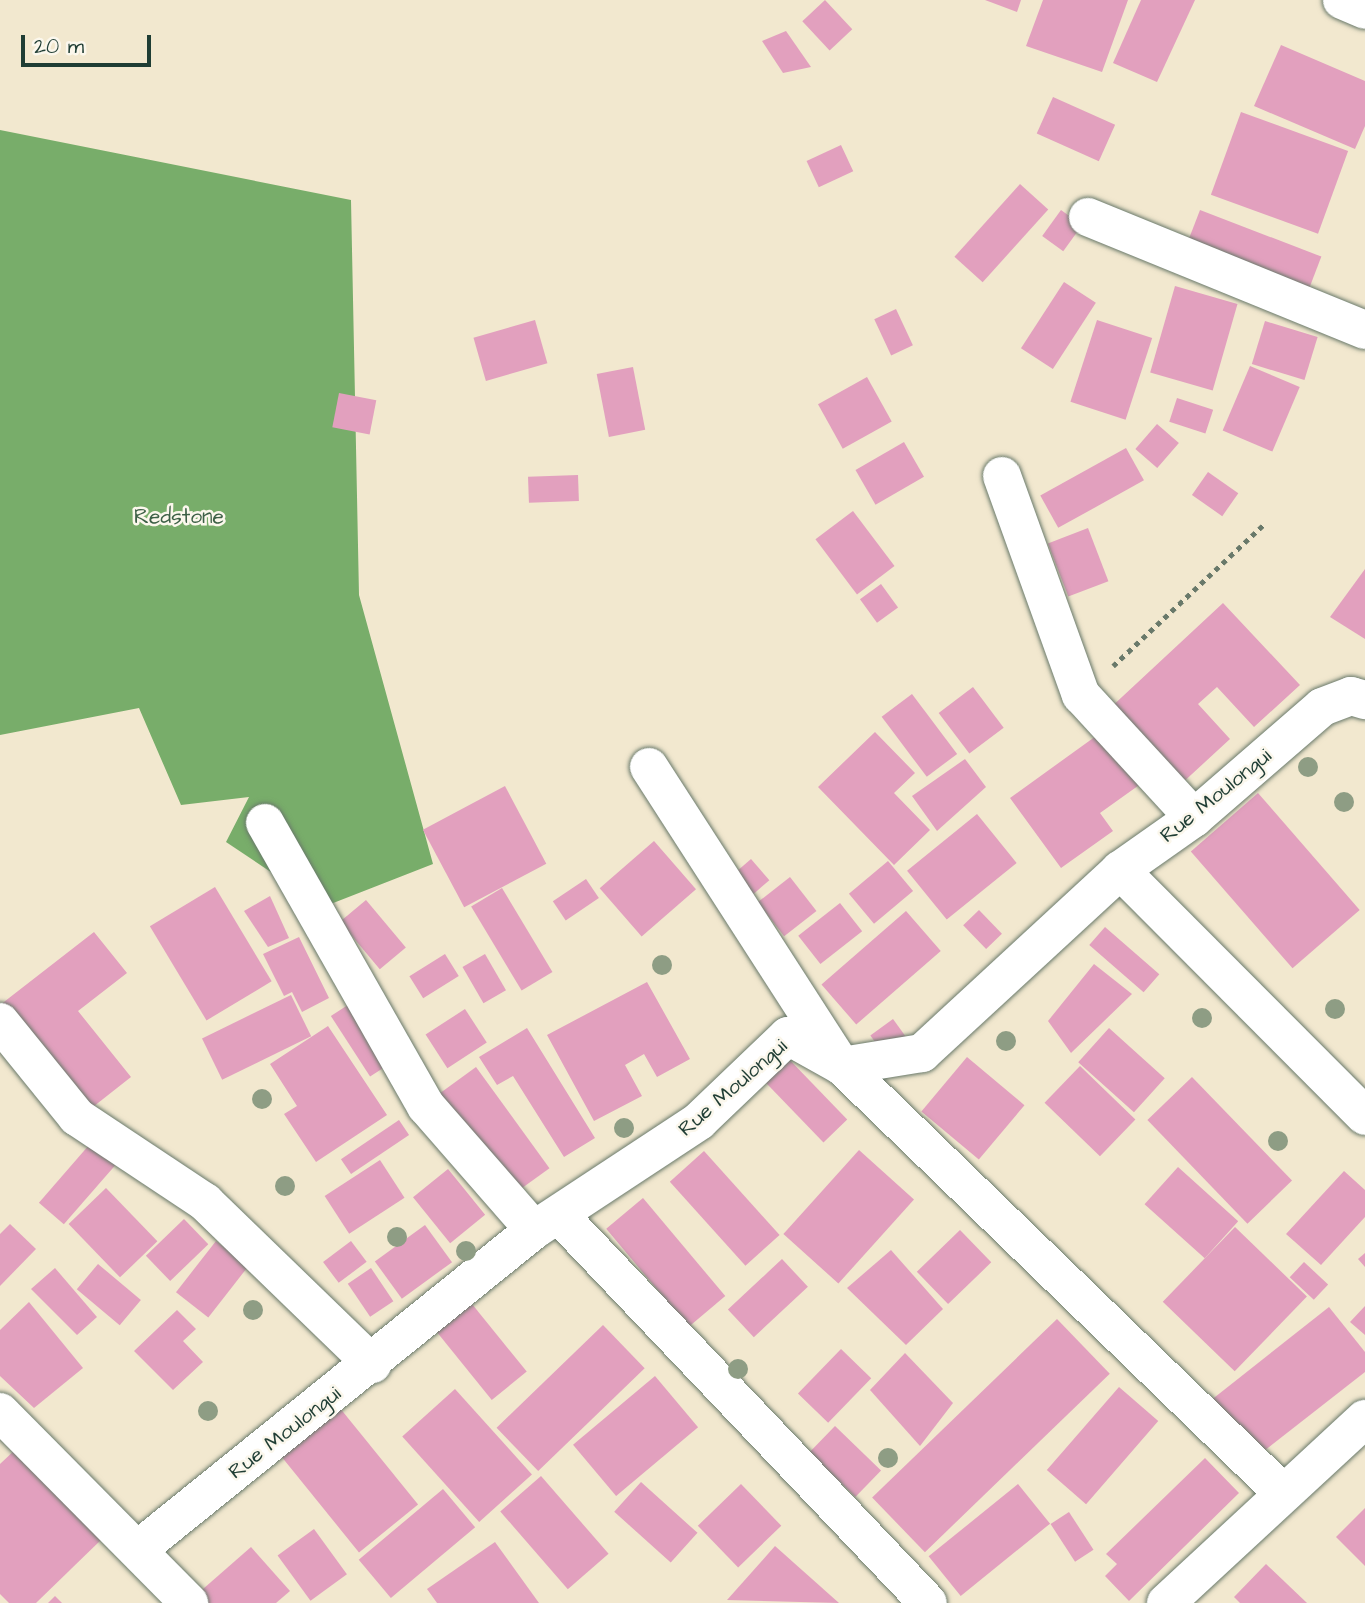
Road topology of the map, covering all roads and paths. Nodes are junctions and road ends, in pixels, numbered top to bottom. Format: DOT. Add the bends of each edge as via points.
graph roads {
  1 [pos="1342,0"];
  2 [pos="1365,10"];
  3 [pos="1088,217"];
  4 [pos="1365,330"];
  5 [pos="1002,476"];
  6 [pos="1264,524"];
  7 [pos="1081,695"];
  8 [pos="1365,700"];
  9 [pos="649,767"];
  10 [pos="1194,818"];
  11 [pos="265,823"];
  12 [pos="1119,870"];
  13 [pos="0,1022"];
  14 [pos="842,1066"];
  15 [pos="1365,1116"];
  16 [pos="547,1222"];
  17 [pos="372,1364"];
  18 [pos="1365,1419"];
  19 [pos="5,1427"];
  20 [pos="1283,1493"];
  21 [pos="141,1547"];
  22 [pos="189,1603"];
  23 [pos="928,1603"];
  24 [pos="1166,1603"];
  1 -- 2 [label="street"];
  3 -- 4 [label="street"];
  5 -- 7 [label="street"];
  6 -- 7 [label="path"];
  7 -- 10 [label="street"];
  8 -- 10 [label="street, Rue Moulongui" via="1351,696 1322,706"];
  9 -- 14 [label="street"];
  10 -- 12 [label="street, Rue Moulongui"];
  11 -- 16 [label="street" via="426,1106"];
  12 -- 14 [label="street, Rue Moulongui" via="922,1053"];
  12 -- 15 [label="street"];
  13 -- 17 [label="street" via="77,1117 205,1202"];
  14 -- 16 [label="street, Rue Moulongui" via="788,1036 699,1121"];
  14 -- 20 [label="street"];
  16 -- 17 [label="street, Rue Moulongui"];
  16 -- 23 [label="street"];
  17 -- 21 [label="street, Rue Moulongui"];
  18 -- 20 [label="street"];
  19 -- 21 [label="street"];
  20 -- 24 [label="street"];
  21 -- 22 [label="street"];
}
